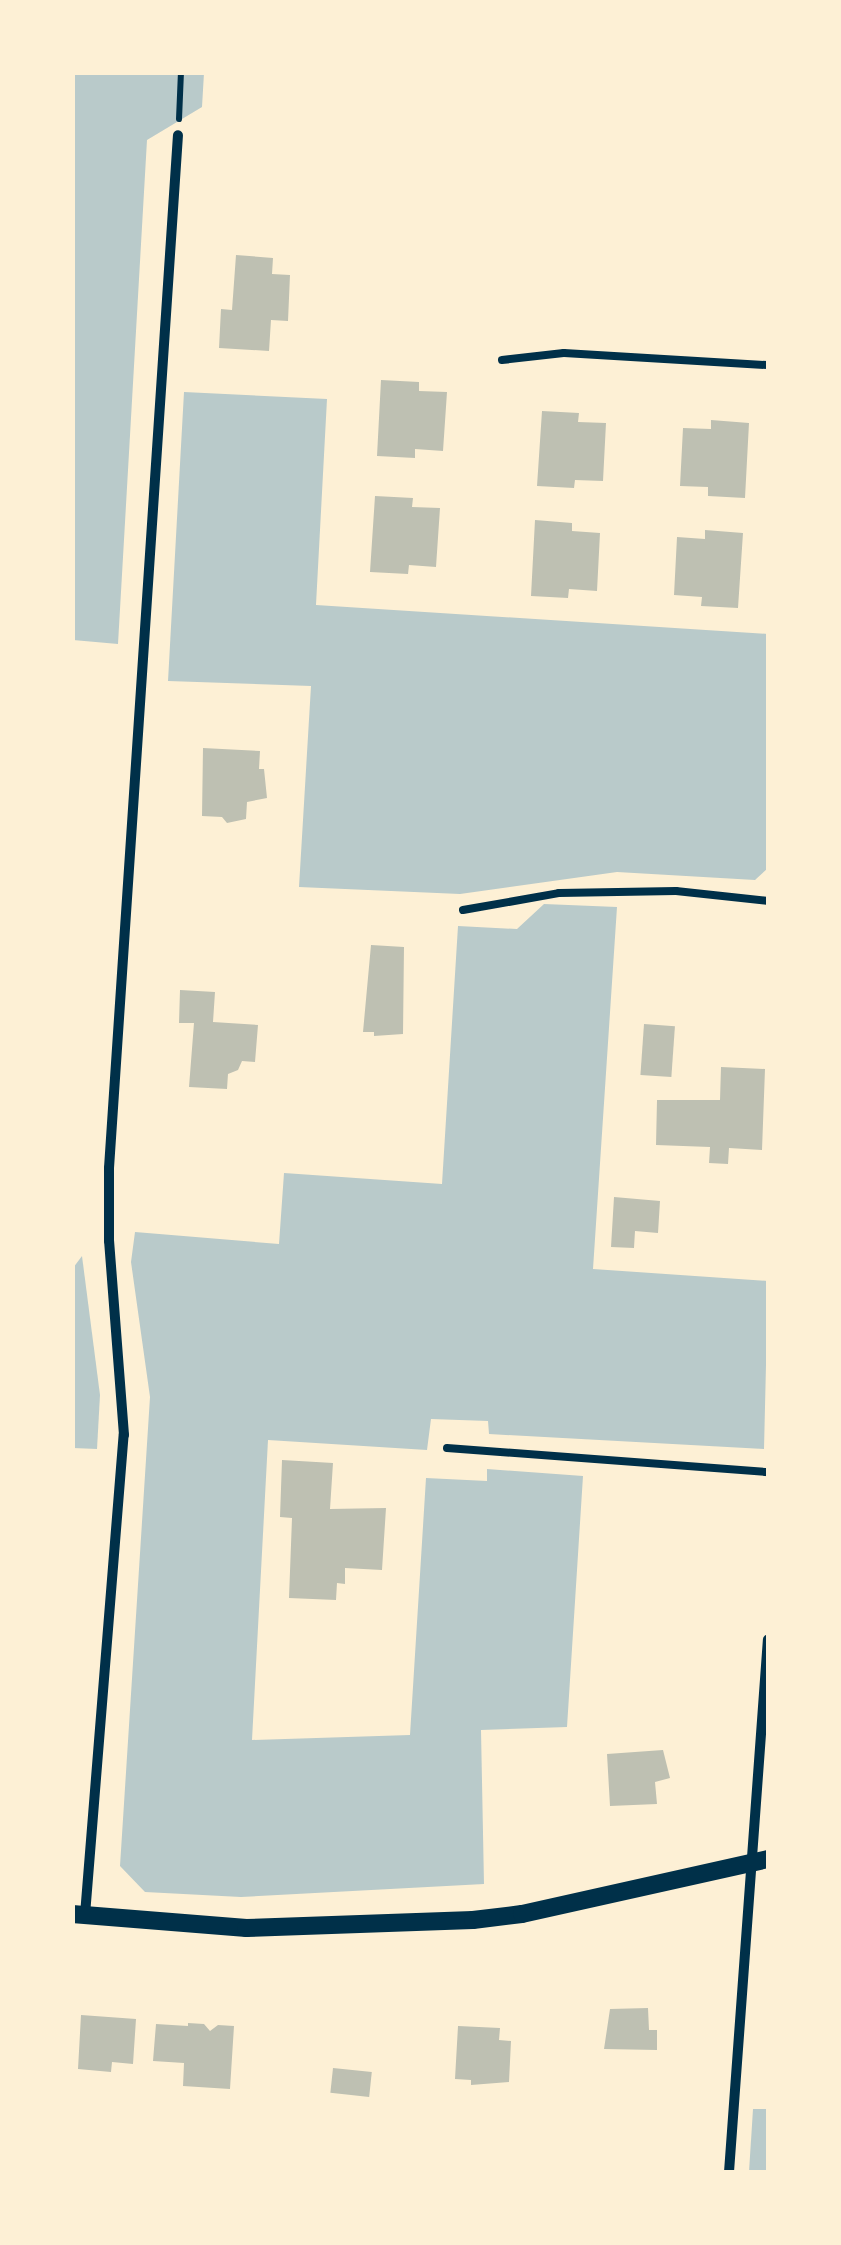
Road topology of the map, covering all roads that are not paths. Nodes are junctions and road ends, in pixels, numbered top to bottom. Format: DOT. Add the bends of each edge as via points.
graph roads {
  1 [pos="178,135"];
  2 [pos="502,360"];
  3 [pos="768,365"];
  4 [pos="768,901"];
  5 [pos="463,910"];
  6 [pos="447,1448"];
  7 [pos="768,1472"];
  8 [pos="768,1639"];
  9 [pos="760,1861"];
  10 [pos="79,1914"];
  11 [pos="729,2172"];
  1 -- 10 [label="street" via="109,1168 124,1435"];
  2 -- 3 [label="lane" via="564,353"];
  4 -- 5 [label="lane" via="676,891 559,893"];
  6 -- 7 [label="lane"];
  8 -- 9 [label="street"];
  9 -- 10 [label="street" via="473,1920 246,1928"];
  9 -- 11 [label="street"];
}
